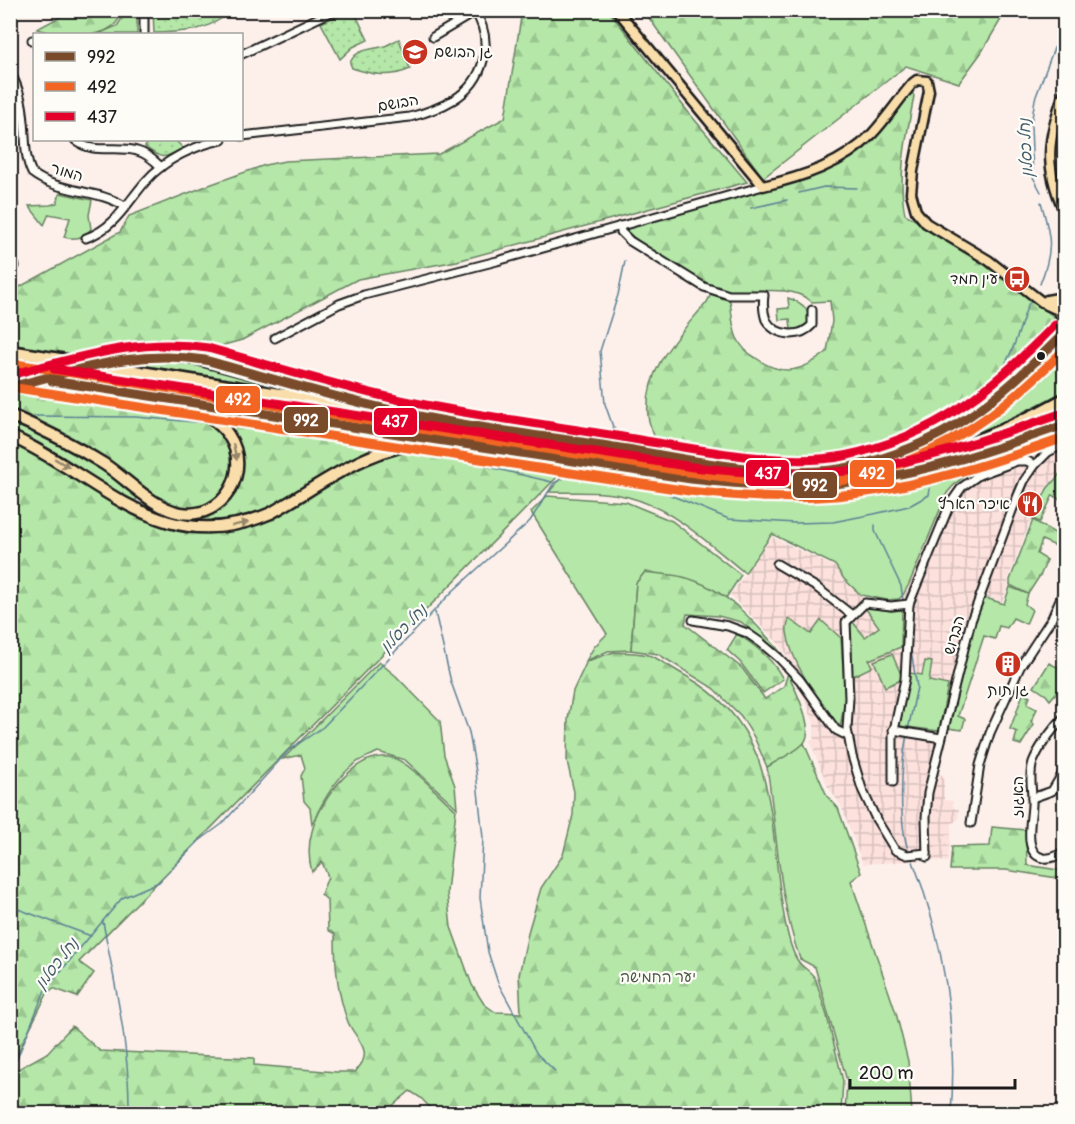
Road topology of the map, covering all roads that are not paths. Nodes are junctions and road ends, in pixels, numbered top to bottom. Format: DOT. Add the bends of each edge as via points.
graph roads {
  1 [pos="335,10"];
  2 [pos="617,10"];
  3 [pos="144,11"];
  4 [pos="475,11"];
  5 [pos="144,33"];
  6 [pos="434,37"];
  7 [pos="243,54"];
  8 [pos="10,72"];
  9 [pos="1065,93"];
  10 [pos="243,136"];
  11 [pos="77,141"];
  12 [pos="219,141"];
  13 [pos="161,167"];
  14 [pos="763,186"];
  15 [pos="126,207"];
  16 [pos="1065,210"];
  17 [pos="620,226"];
  18 [pos="86,238"];
  19 [pos="1036,297"];
  20 [pos="1065,297"];
  21 [pos="1047,304"];
  22 [pos="1065,304"];
  23 [pos="812,310"];
  24 [pos="1065,318"];
  25 [pos="1065,328"];
  26 [pos="1062,336"];
  27 [pos="275,338"];
  28 [pos="10,351"];
  29 [pos="136,356"];
  30 [pos="10,375"];
  31 [pos="158,397"];
  32 [pos="1065,399"];
  33 [pos="1065,413"];
  34 [pos="10,414"];
  35 [pos="436,420"];
  36 [pos="1065,425"];
  37 [pos="10,436"];
  38 [pos="1065,444"];
  39 [pos="473,445"];
  40 [pos="940,465"];
  41 [pos="1035,465"];
  42 [pos="829,470"];
  43 [pos="777,564"];
  44 [pos="1065,590"];
  45 [pos="909,603"];
  46 [pos="852,615"];
  47 [pos="693,621"];
  48 [pos="1065,717"];
  49 [pos="893,730"];
  50 [pos="848,736"];
  51 [pos="941,738"];
  52 [pos="1065,771"];
  53 [pos="893,782"];
  54 [pos="1032,798"];
  55 [pos="971,823"];
  56 [pos="1065,851"];
  1 -- 7 [label="street"];
  2 -- 14 [label="main road"];
  3 -- 5 [label="street"];
  4 -- 6 [label="street"];
  4 -- 10 [label="street, הבושם" via="483,28 484,59 474,83 454,99 410,117"];
  8 -- 15 [label="street, המור" via="22,105 26,156 32,172 50,183 110,198"];
  9 -- 16 [label="main road" via="1051,135 1049,156 1054,184"];
  11 -- 13 [label="street" via="86,147 136,150"];
  12 -- 13 [label="street"];
  13 -- 15 [label="street"];
  14 -- 17 [label="street"];
  14 -- 19 [label="main road" via="795,179 851,151 872,133 917,80 927,81 929,91 912,182 916,211 926,224 992,263"];
  15 -- 18 [label="street" via="112,223"];
  17 -- 23 [label="street" via="630,241 704,287 729,295 764,295 767,320 778,331 804,332 812,325"];
  17 -- 27 [label="street" via="364,295"];
  19 -- 20 [label="main road"];
  19 -- 21 [label="main road"];
  21 -- 22 [label="main road"];
  21 -- 24 [label="highway"];
  25 -- 26 [label="highway"];
  26 -- 42 [label="highway" via="1004,393 948,432 878,459"];
  28 -- 35 [label="highway"];
  29 -- 35 [label="highway" via="198,359"];
  30 -- 31 [label="highway"];
  31 -- 34 [label="highway, one-way" via="211,418 233,444 236,478 227,495 210,510 184,513 164,507 83,451"];
  31 -- 39 [label="highway"];
  32 -- 42 [label="highway" via="1008,427 937,453 884,465"];
  33 -- 40 [label="highway" via="1013,438"];
  35 -- 42 [label="highway" via="707,462"];
  36 -- 40 [label="highway"];
  37 -- 39 [label="highway, one-way" via="150,517 206,529 240,525 271,513 382,451 422,443"];
  38 -- 41 [label="street, הברוש" via="1048,452"];
  39 -- 40 [label="highway" via="691,479 779,486 862,481"];
  41 -- 45 [label="street" via="1024,460 1012,462 979,475 959,490"];
  41 -- 51 [label="street, הברוש" via="1016,500 978,601"];
  43 -- 46 [label="street"];
  44 -- 55 [label="street" via="1020,667 990,733 980,765"];
  45 -- 46 [label="street" via="891,606 869,602"];
  45 -- 49 [label="street" via="905,674"];
  46 -- 50 [label="street" via="845,626"];
  47 -- 50 [label="street" via="728,626 760,642 800,680 836,730"];
  48 -- 54 [label="street, האגוז" via="1033,762"];
  49 -- 51 [label="street"];
  49 -- 53 [label="street"];
  50 -- 51 [label="street, הברוש" via="862,789 876,819 892,847 907,855 927,855 927,798"];
  52 -- 54 [label="street" via="1053,790"];
  54 -- 56 [label="street, האגוז" via="1033,851 1046,858"];
}
